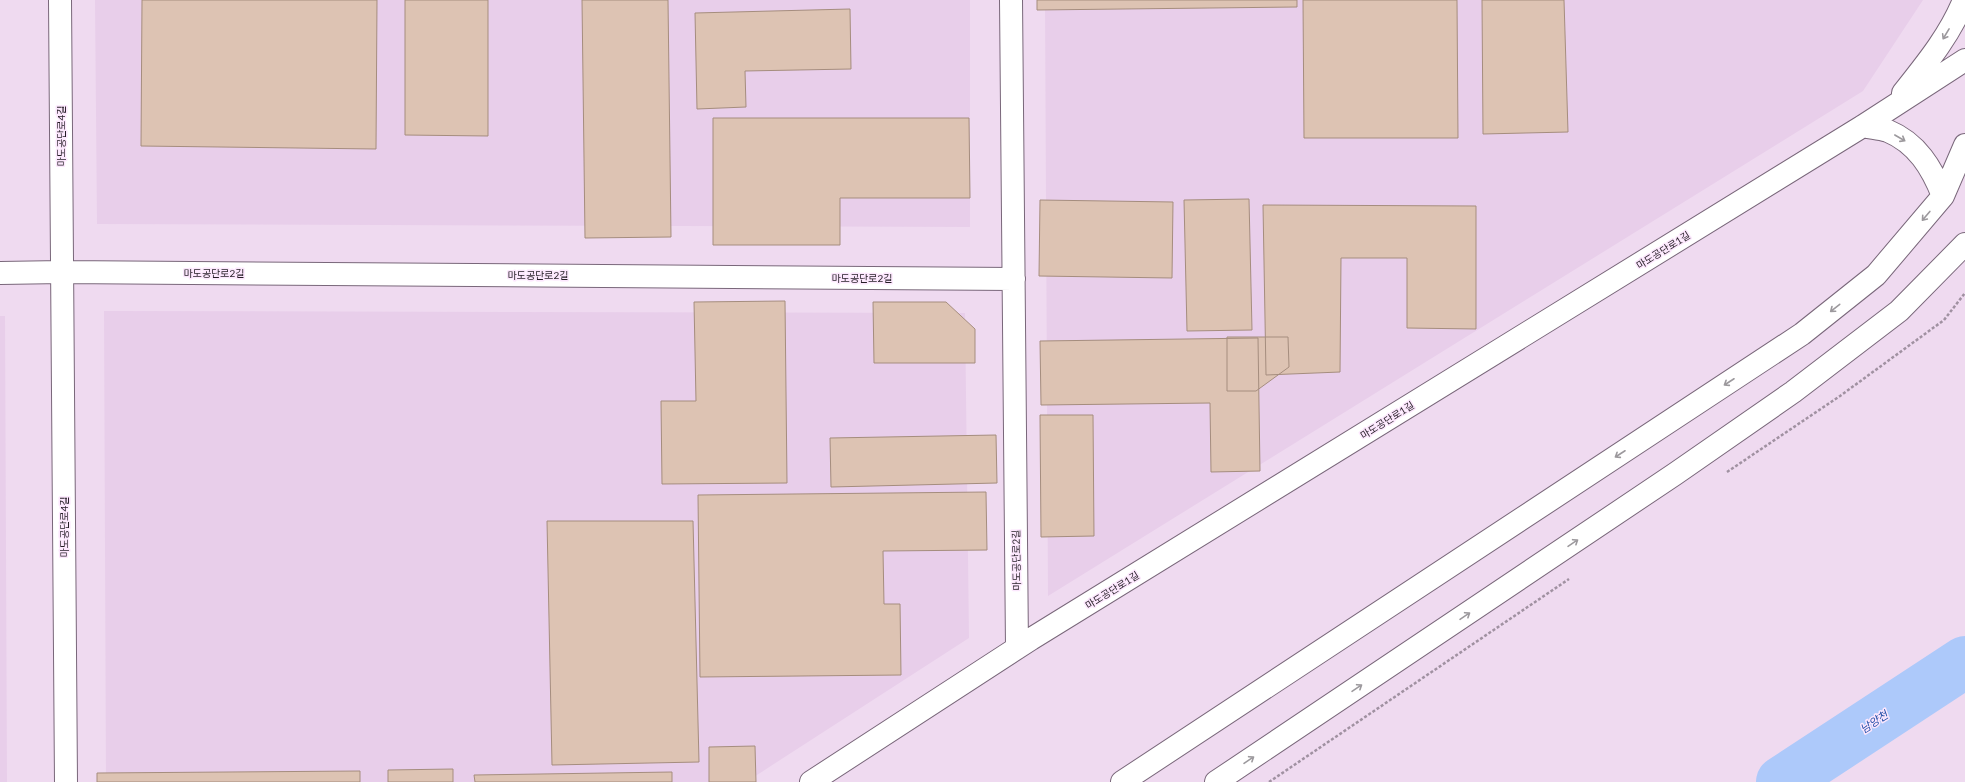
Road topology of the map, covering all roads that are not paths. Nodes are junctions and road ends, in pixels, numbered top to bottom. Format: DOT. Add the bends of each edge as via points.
graph roads {
  1 [pos="60,0"];
  2 [pos="1011,0"];
  3 [pos="1964,0"];
  4 [pos="1965,60"];
  5 [pos="1894,105"];
  6 [pos="1863,126"];
  7 [pos="1965,145"];
  8 [pos="1942,196"];
  9 [pos="1965,244"];
  10 [pos="62,272"];
  11 [pos="0,273"];
  12 [pos="1014,279"];
  13 [pos="1017,648"];
  14 [pos="66,782"];
  15 [pos="811,782"];
  16 [pos="1122,782"];
  17 [pos="1216,782"];
  1 -- 10 [label="street, 마도공단로4길"];
  2 -- 12 [label="street, 마도공단로2길"];
  3 -- 5 [label="street, one-way" via="1938,48"];
  4 -- 5 [label="street, 마도공단로1길"];
  5 -- 6 [label="street, 마도공단로1길"];
  6 -- 8 [label="street, one-way" via="1886,130 1903,139 1920,153 1934,175"];
  6 -- 13 [label="street, 마도공단로1길"];
  7 -- 8 [label="street"];
  8 -- 16 [label="street, one-way" via="1876,275 1802,334"];
  17 -- 9 [label="street, one-way" via="1668,479 1793,392 1899,311"];
  10 -- 11 [label="street"];
  10 -- 12 [label="street, 마도공단로2길"];
  10 -- 14 [label="street, 마도공단로4길"];
  12 -- 13 [label="street, 마도공단로2길"];
  13 -- 15 [label="street, 마도공단로1길"];
}
